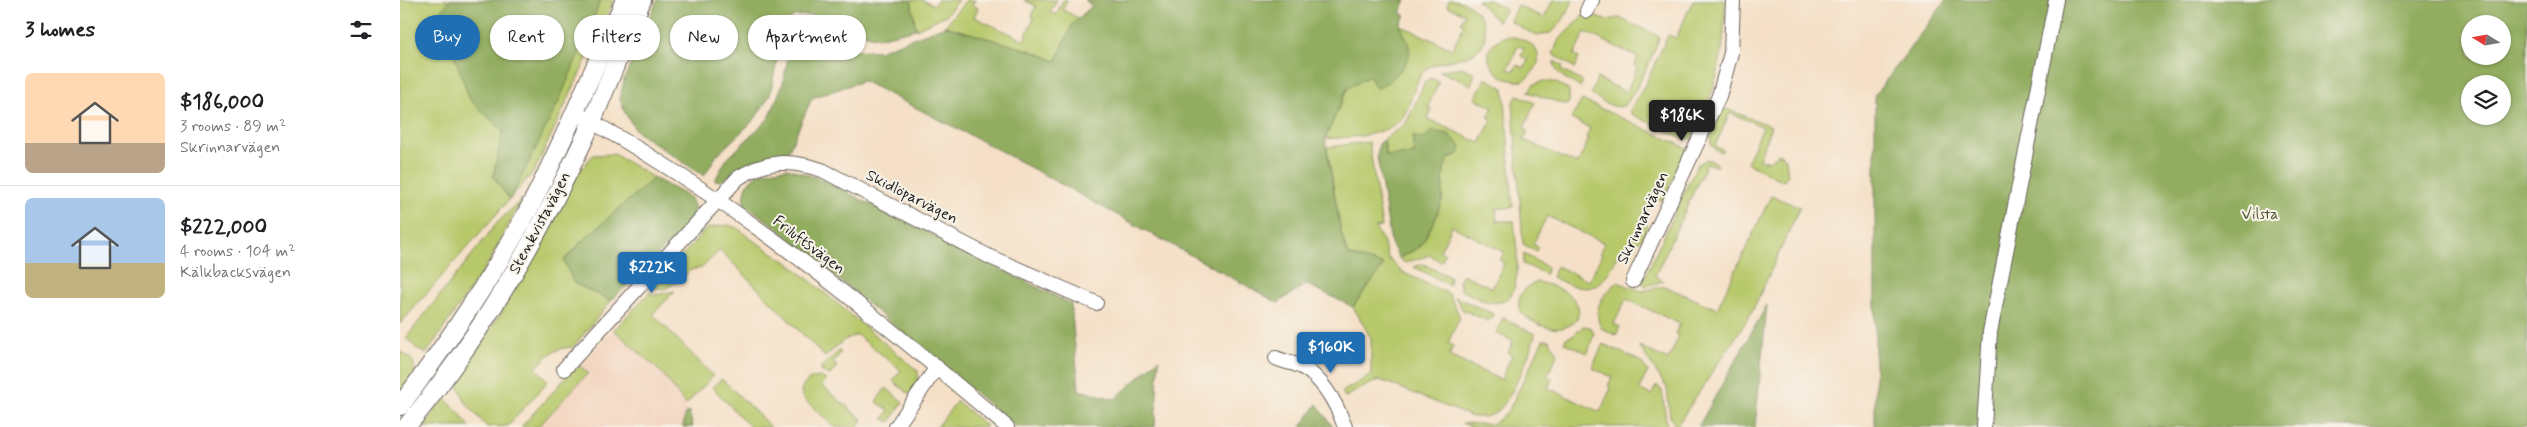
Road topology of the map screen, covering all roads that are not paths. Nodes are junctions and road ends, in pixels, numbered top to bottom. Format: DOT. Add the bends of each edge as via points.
graph roads {
  1 [pos="625,0"];
  2 [pos="642,0"];
  3 [pos="1733,0"];
  4 [pos="2056,0"];
  5 [pos="574,112"];
  6 [pos="592,121"];
  7 [pos="719,201"];
  8 [pos="1633,280"];
  9 [pos="1096,302"];
  10 [pos="1276,358"];
  11 [pos="937,367"];
  12 [pos="564,368"];
  13 [pos="400,406"];
  14 [pos="406,427"];
  15 [pos="896,427"];
  16 [pos="1007,427"];
  17 [pos="1345,427"];
  18 [pos="1984,427"];
  1 -- 5 [label="main road, Stenkvistavägen"];
  2 -- 6 [label="main road, Stenkvistavägen"];
  3 -- 8 [label="street, Skrinnarvägen" via="1731,53 1719,96"];
  4 -- 18 [label="street" via="1990,332"];
  5 -- 6 [label="street, Friluftsvägen"];
  5 -- 13 [label="main road, Stenkvistavägen" via="533,202 487,283"];
  6 -- 7 [label="street, Friluftsvägen"];
  6 -- 14 [label="main road, Stenkvistavägen" via="511,277 448,372"];
  7 -- 9 [label="street, Skidlöparvägen" via="738,178 753,169 785,161 801,162 990,257"];
  7 -- 11 [label="street, Friluftsvägen" via="788,250"];
  7 -- 12 [label="street, Skidlöparvägen"];
  10 -- 17 [label="street" via="1302,367 1314,377 1327,391"];
  11 -- 15 [label="street"];
  11 -- 16 [label="street, Friluftsvägen"];
}
